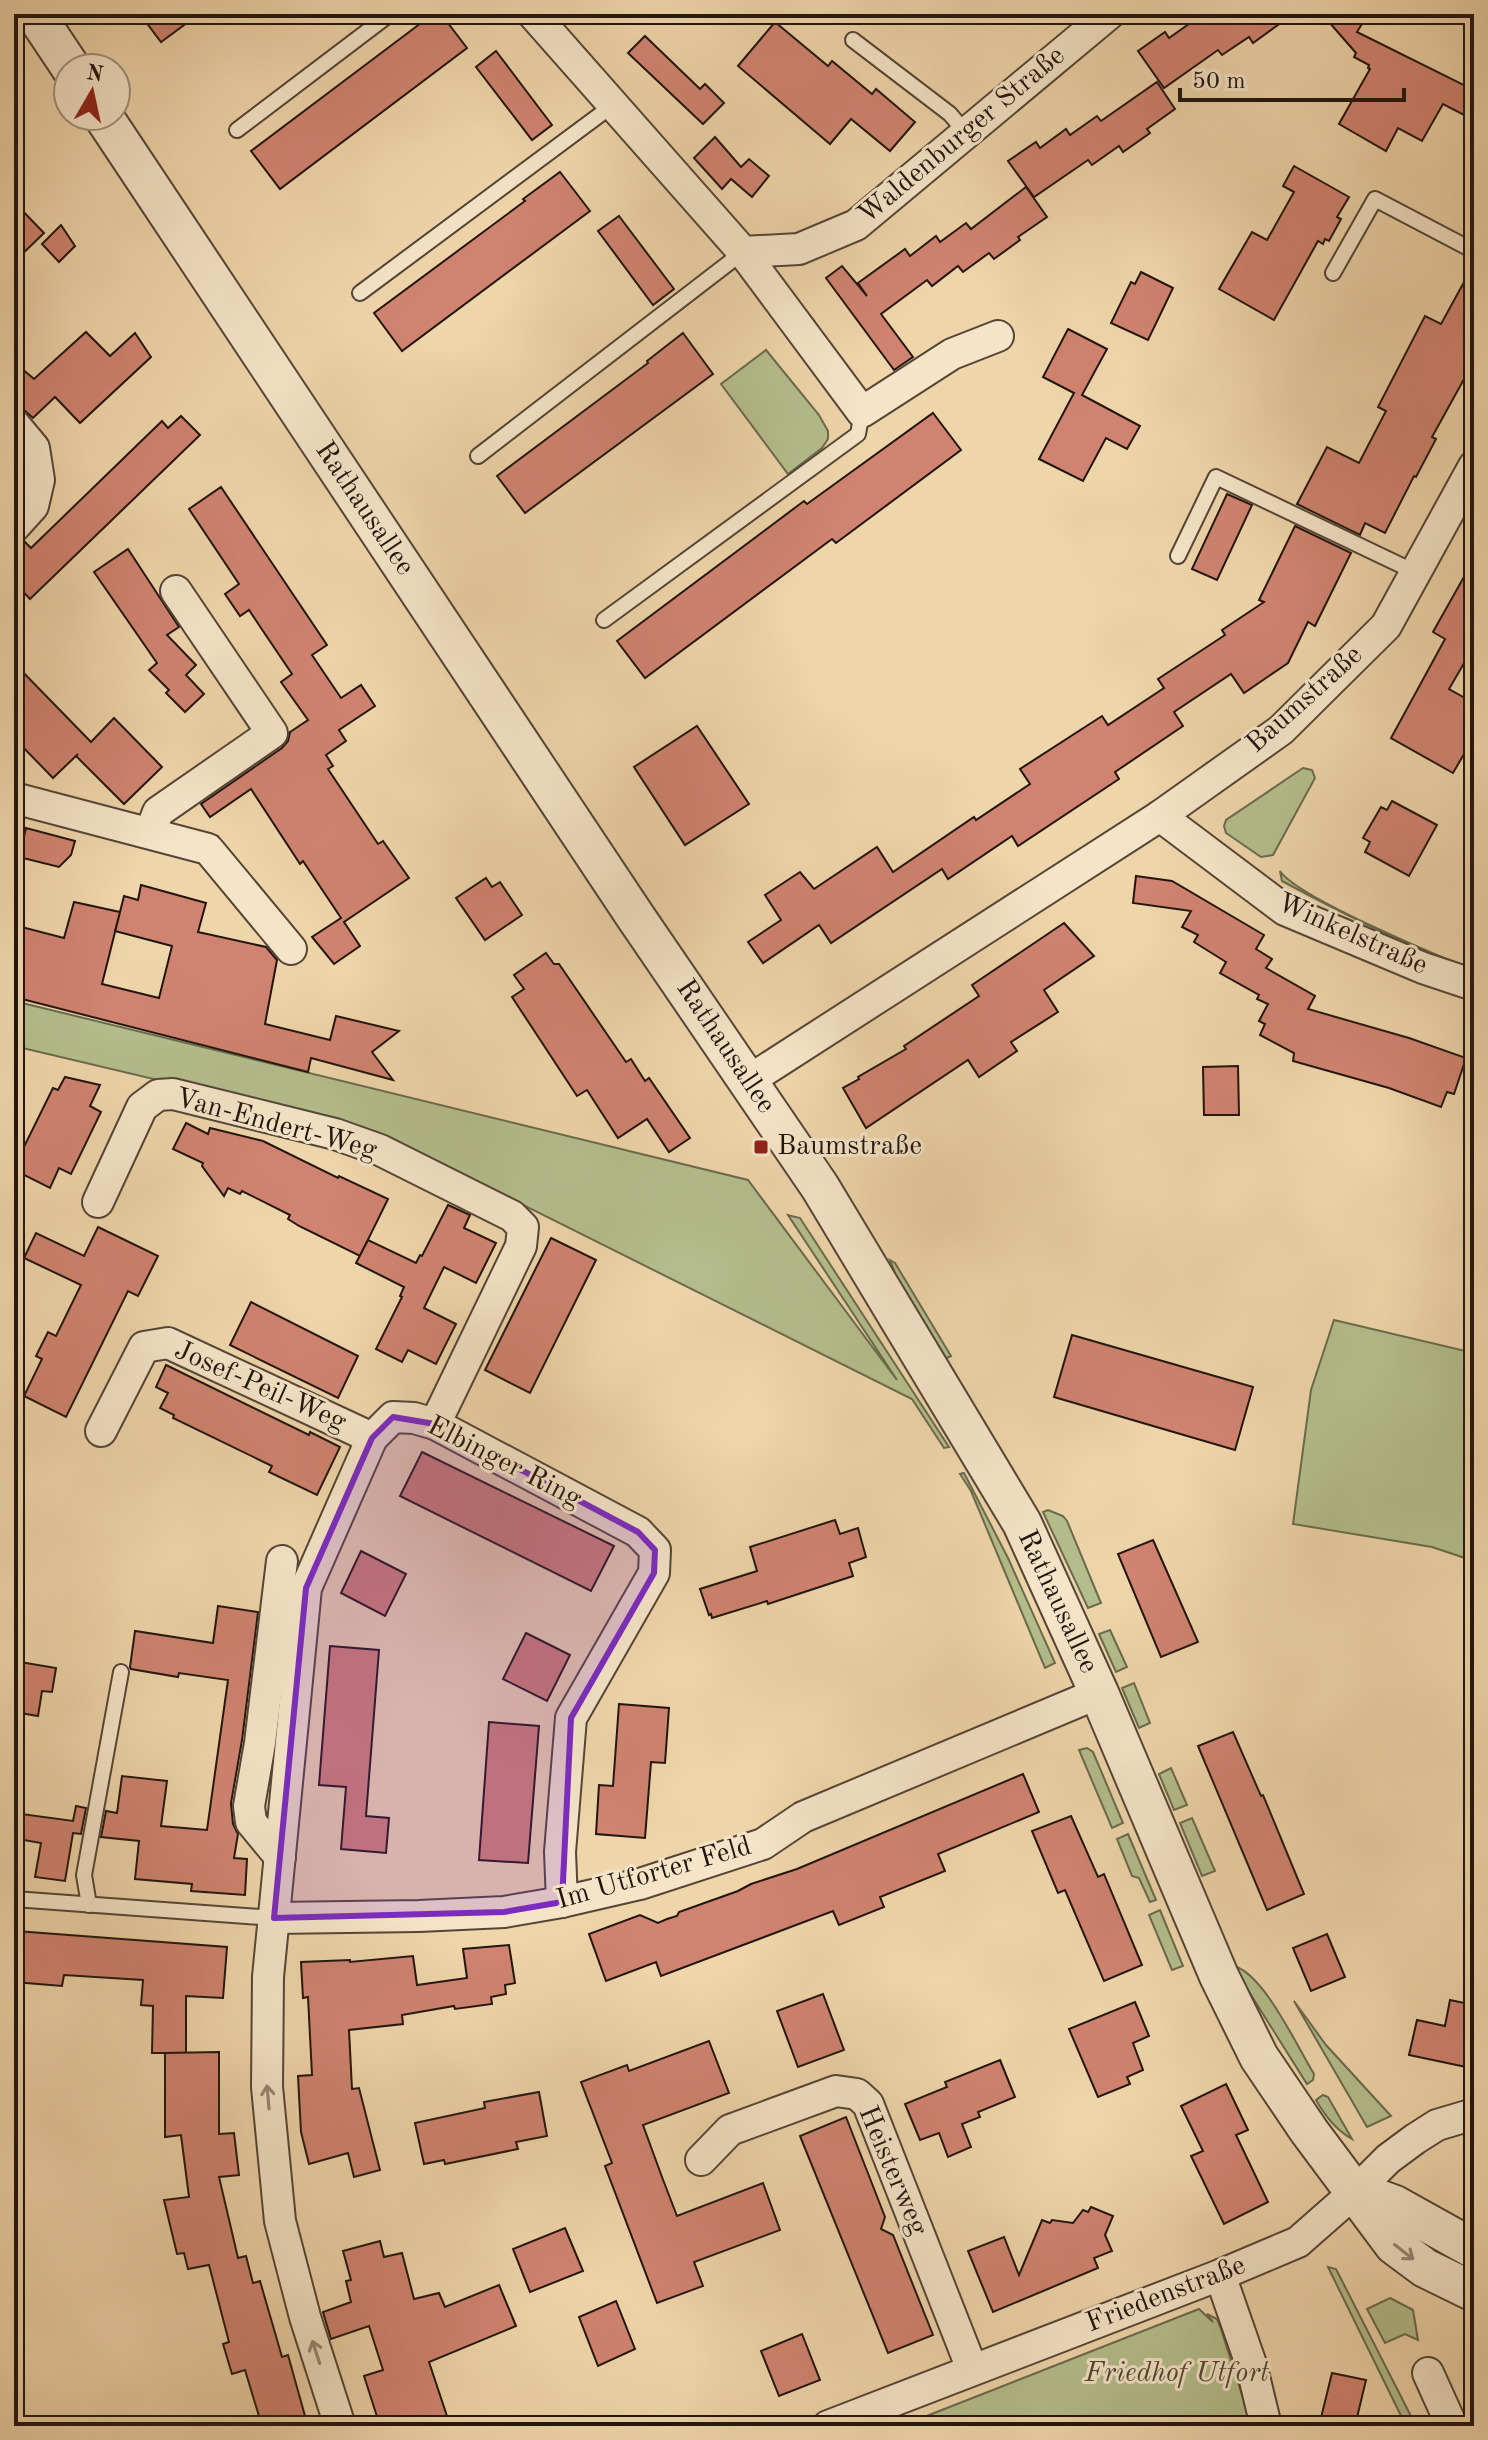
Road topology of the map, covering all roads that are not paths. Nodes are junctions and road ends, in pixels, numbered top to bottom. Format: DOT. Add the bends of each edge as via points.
graph roads {
  1 [pos="35,14"];
  2 [pos="390,14"];
  3 [pos="533,14"];
  4 [pos="1109,14"];
  5 [pos="853,40"];
  6 [pos="60,52"];
  7 [pos="613,105"];
  8 [pos="237,130"];
  9 [pos="114,132"];
  10 [pos="966,133"];
  11 [pos="1474,251"];
  12 [pos="743,252"];
  13 [pos="1333,273"];
  14 [pos="360,293"];
  15 [pos="998,336"];
  16 [pos="862,412"];
  17 [pos="14,424"];
  18 [pos="478,456"];
  19 [pos="1474,466"];
  20 [pos="14,527"];
  21 [pos="1178,556"];
  22 [pos="1415,572"];
  23 [pos="176,591"];
  24 [pos="604,620"];
  25 [pos="14,798"];
  26 [pos="1160,816"];
  27 [pos="150,833"];
  28 [pos="291,949"];
  29 [pos="1474,985"];
  30 [pos="748,1081"];
  31 [pos="98,1202"];
  32 [pos="435,1424"];
  33 [pos="101,1431"];
  34 [pos="372,1438"];
  35 [pos="282,1561"];
  36 [pos="121,1672"];
  37 [pos="1099,1693"];
  38 [pos="280,1857"];
  39 [pos="14,1899"];
  40 [pos="562,1902"];
  41 [pos="89,1905"];
  42 [pos="274,1918"];
  43 [pos="1474,2114"];
  44 [pos="701,2160"];
  45 [pos="1356,2191"];
  46 [pos="1474,2249"];
  47 [pos="1220,2275"];
  48 [pos="1474,2292"];
  49 [pos="972,2369"];
  50 [pos="1428,2373"];
  51 [pos="340,2426"];
  52 [pos="828,2426"];
  53 [pos="1266,2426"];
  54 [pos="1452,2426"];
  1 -- 6 [label="street"];
  2 -- 8 [label="lane"];
  3 -- 7 [label="street"];
  4 -- 10 [label="street, Waldenburger Straße"];
  5 -- 10 [label="lane" via="950,114"];
  7 -- 12 [label="street"];
  7 -- 14 [label="lane"];
  9 -- 30 [label="street, Rathausallee"];
  10 -- 12 [label="street, Waldenburger Straße" via="856,225 799,249"];
  11 -- 13 [label="lane" via="1375,199"];
  12 -- 16 [label="street"];
  12 -- 18 [label="lane"];
  15 -- 16 [label="street" via="952,354"];
  16 -- 24 [label="lane" via="858,434"];
  17 -- 20 [label="street" via="34,448 39,480 33,506"];
  19 -- 22 [label="street, Baumstraße"];
  21 -- 22 [label="lane" via="1216,477"];
  22 -- 26 [label="street, Baumstraße" via="1386,626 1281,730"];
  23 -- 27 [label="street" via="272,733 158,812"];
  25 -- 27 [label="street"];
  26 -- 29 [label="street, Winkelstraße" via="1285,910"];
  26 -- 30 [label="street, Baumstraße"];
  27 -- 28 [label="street" via="208,849"];
  30 -- 37 [label="street, Rathausallee" via="820,1187 1022,1523"];
  31 -- 32 [label="street, Van-Endert-Weg" via="142,1107 158,1095 173,1094 380,1150 512,1216 523,1227 521,1246"];
  32 -- 34 [label="street, Elbinger Ring" via="393,1417"];
  32 -- 40 [label="street, Elbinger Ring" via="638,1532 655,1550 654,1573 571,1718 560,1852"];
  33 -- 34 [label="street, Josef-Peil-Weg" via="144,1347 168,1343"];
  34 -- 38 [label="street" via="306,1588"];
  35 -- 38 [label="street" via="249,1806 251,1822"];
  36 -- 41 [label="lane" via="84,1875"];
  37 -- 40 [label="street, Im Utforter Feld" via="803,1817 763,1844 640,1884"];
  37 -- 45 [label="street, Rathausallee" via="1219,1976 1259,2057"];
  38 -- 42 [label="street"];
  39 -- 41 [label="lane, Im Utforter Feld"];
  40 -- 42 [label="street, Im Utforter Feld" via="504,1912"];
  41 -- 42 [label="lane, Im Utforter Feld"];
  51 -- 42 [label="street, one-way" via="280,2221 267,2087"];
  43 -- 45 [label="street, Friedenstraße" via="1437,2125 1415,2139"];
  44 -- 49 [label="street, Heisterweg" via="730,2130 836,2091 857,2094 868,2104"];
  45 -- 46 [label="street" via="1395,2205"];
  45 -- 47 [label="street, Friedenstraße" via="1298,2242"];
  45 -- 48 [label="street, Rathausallee, one-way" via="1394,2245 1425,2268"];
  47 -- 49 [label="street, Friedenstraße"];
  47 -- 53 [label="street"];
  49 -- 52 [label="street, Friedenstraße"];
  50 -- 54 [label="street"];
}
